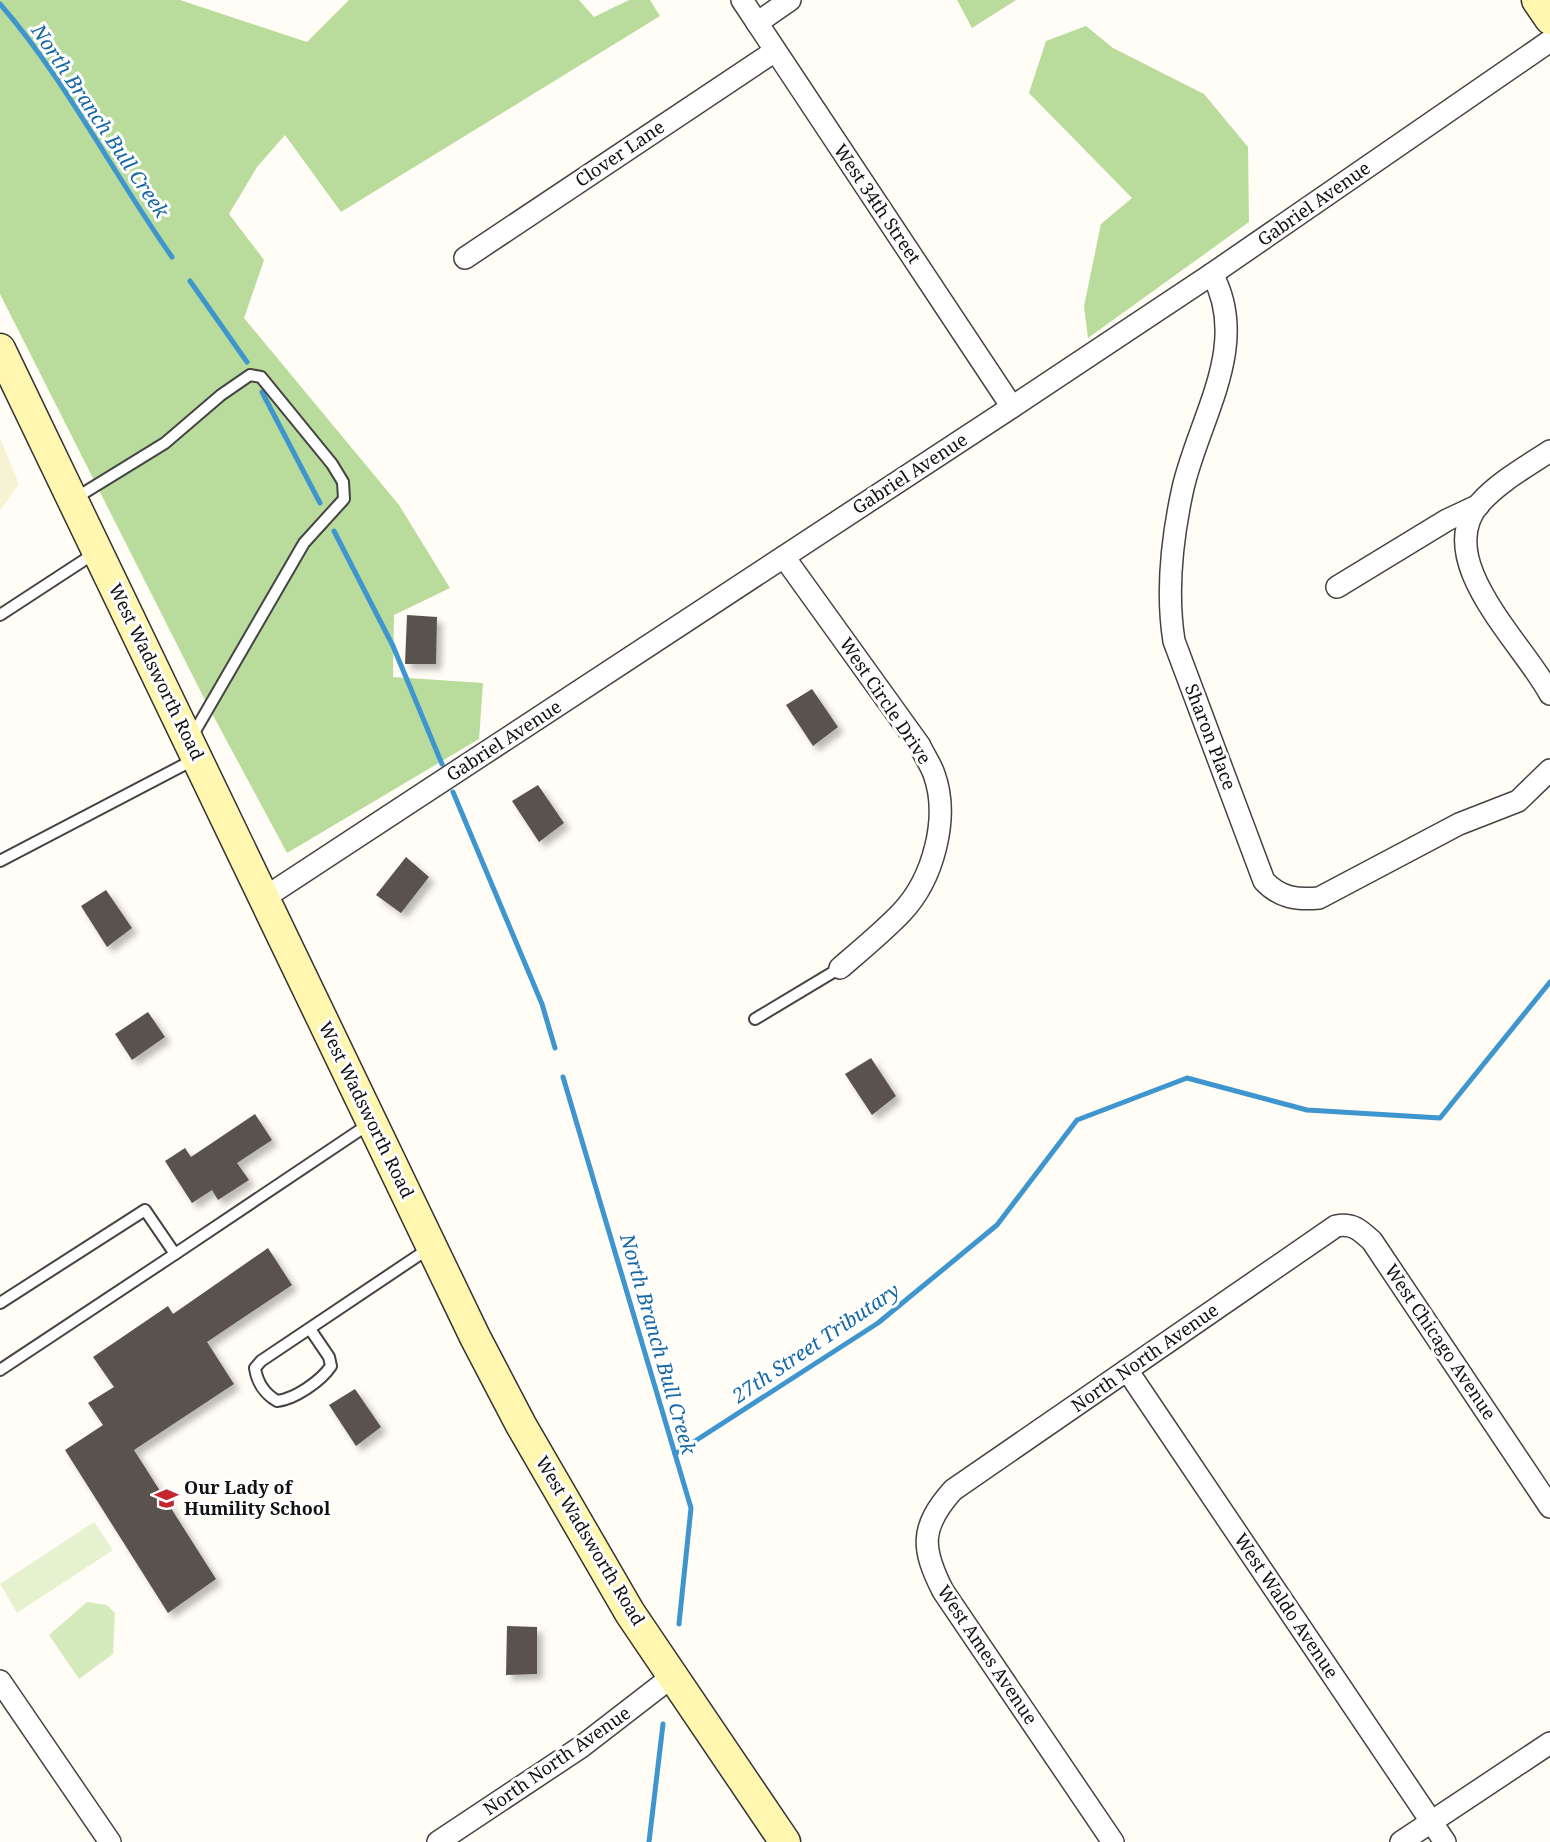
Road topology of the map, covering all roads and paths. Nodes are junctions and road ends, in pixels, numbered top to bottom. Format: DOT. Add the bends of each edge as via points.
graph roads {
  1 [pos="742,0"];
  2 [pos="790,0"];
  3 [pos="1537,0"];
  4 [pos="1550,19"];
  5 [pos="757,23"];
  6 [pos="1550,41"];
  7 [pos="775,51"];
  8 [pos="465,258"];
  9 [pos="1212,274"];
  10 [pos="0,349"];
  11 [pos="1012,407"];
  12 [pos="1550,451"];
  13 [pos="74,499"];
  14 [pos="1479,504"];
  15 [pos="98,551"];
  16 [pos="784,557"];
  17 [pos="1338,587"];
  18 [pos="0,615"];
  19 [pos="1550,694"];
  20 [pos="193,749"];
  21 [pos="1550,770"];
  22 [pos="0,861"];
  23 [pos="264,898"];
  24 [pos="840,968"];
  25 [pos="755,1019"];
  26 [pos="372,1122"];
  27 [pos="1308,1245"];
  28 [pos="432,1247"];
  29 [pos="175,1254"];
  30 [pos="0,1304"];
  31 [pos="310,1329"];
  32 [pos="0,1370"];
  33 [pos="1127,1370"];
  34 [pos="981,1471"];
  35 [pos="1550,1507"];
  36 [pos="673,1676"];
  37 [pos="0,1682"];
  38 [pos="1550,1743"];
  39 [pos="1431,1822"];
  40 [pos="110,1842"];
  41 [pos="438,1842"];
  42 [pos="785,1842"];
  43 [pos="1113,1842"];
  44 [pos="1401,1842"];
  45 [pos="1445,1842"];
  1 -- 5 [label="street, West 34th Street"];
  2 -- 5 [label="street"];
  3 -- 4 [label="main road"];
  5 -- 7 [label="street, West 34th Street"];
  6 -- 9 [label="street, Gabriel Avenue"];
  7 -- 8 [label="street, Clover Lane"];
  7 -- 11 [label="street, West 34th Street"];
  9 -- 11 [label="street, Gabriel Avenue"];
  9 -- 21 [label="street, Sharon Place" via="1226,309 1226,346 1220,381 1204,419 1184,488 1169,610 1174,641 1264,881 1287,897 1319,898 1459,824 1518,801"];
  10 -- 13 [label="main road, West Wadsworth Road"];
  11 -- 16 [label="street, Gabriel Avenue"];
  12 -- 14 [label="street" via="1497,486"];
  13 -- 15 [label="main road, West Wadsworth Road"];
  13 -- 20 [label="lane" via="165,443 250,375 261,377 343,482 344,499 304,543"];
  14 -- 17 [label="street"];
  14 -- 19 [label="street" via="1464,539 1472,576"];
  15 -- 18 [label="lane"];
  15 -- 20 [label="main road, West Wadsworth Road"];
  16 -- 23 [label="street, Gabriel Avenue"];
  16 -- 24 [label="street, West Circle Drive" via="920,746 935,775 939,803 934,856 919,888 903,911"];
  20 -- 22 [label="lane"];
  20 -- 23 [label="main road, West Wadsworth Road"];
  23 -- 26 [label="main road, West Wadsworth Road"];
  24 -- 25 [label="lane"];
  26 -- 28 [label="main road, West Wadsworth Road"];
  26 -- 29 [label="lane"];
  27 -- 33 [label="street, North North Avenue"];
  27 -- 35 [label="street, West Chicago Avenue" via="1336,1226 1347,1224 1372,1241"];
  28 -- 31 [label="lane"];
  28 -- 36 [label="main road, West Wadsworth Road" via="521,1425 630,1613"];
  29 -- 30 [label="lane" via="145,1210"];
  29 -- 32 [label="lane"];
  31 -- 31 [label="lane" via="255,1368 262,1386 277,1401 286,1400 326,1374 331,1366"];
  33 -- 34 [label="street, North North Avenue"];
  33 -- 39 [label="street, West Waldo Avenue"];
  34 -- 43 [label="street, West Ames Avenue" via="938,1506 931,1522 928,1561 943,1591"];
  36 -- 41 [label="street, North North Avenue" via="581,1747"];
  36 -- 42 [label="main road, West Wadsworth Road"];
  37 -- 40 [label="street"];
  38 -- 39 [label="street"];
  39 -- 44 [label="street"];
  39 -- 45 [label="street, West Waldo Avenue"];
}
